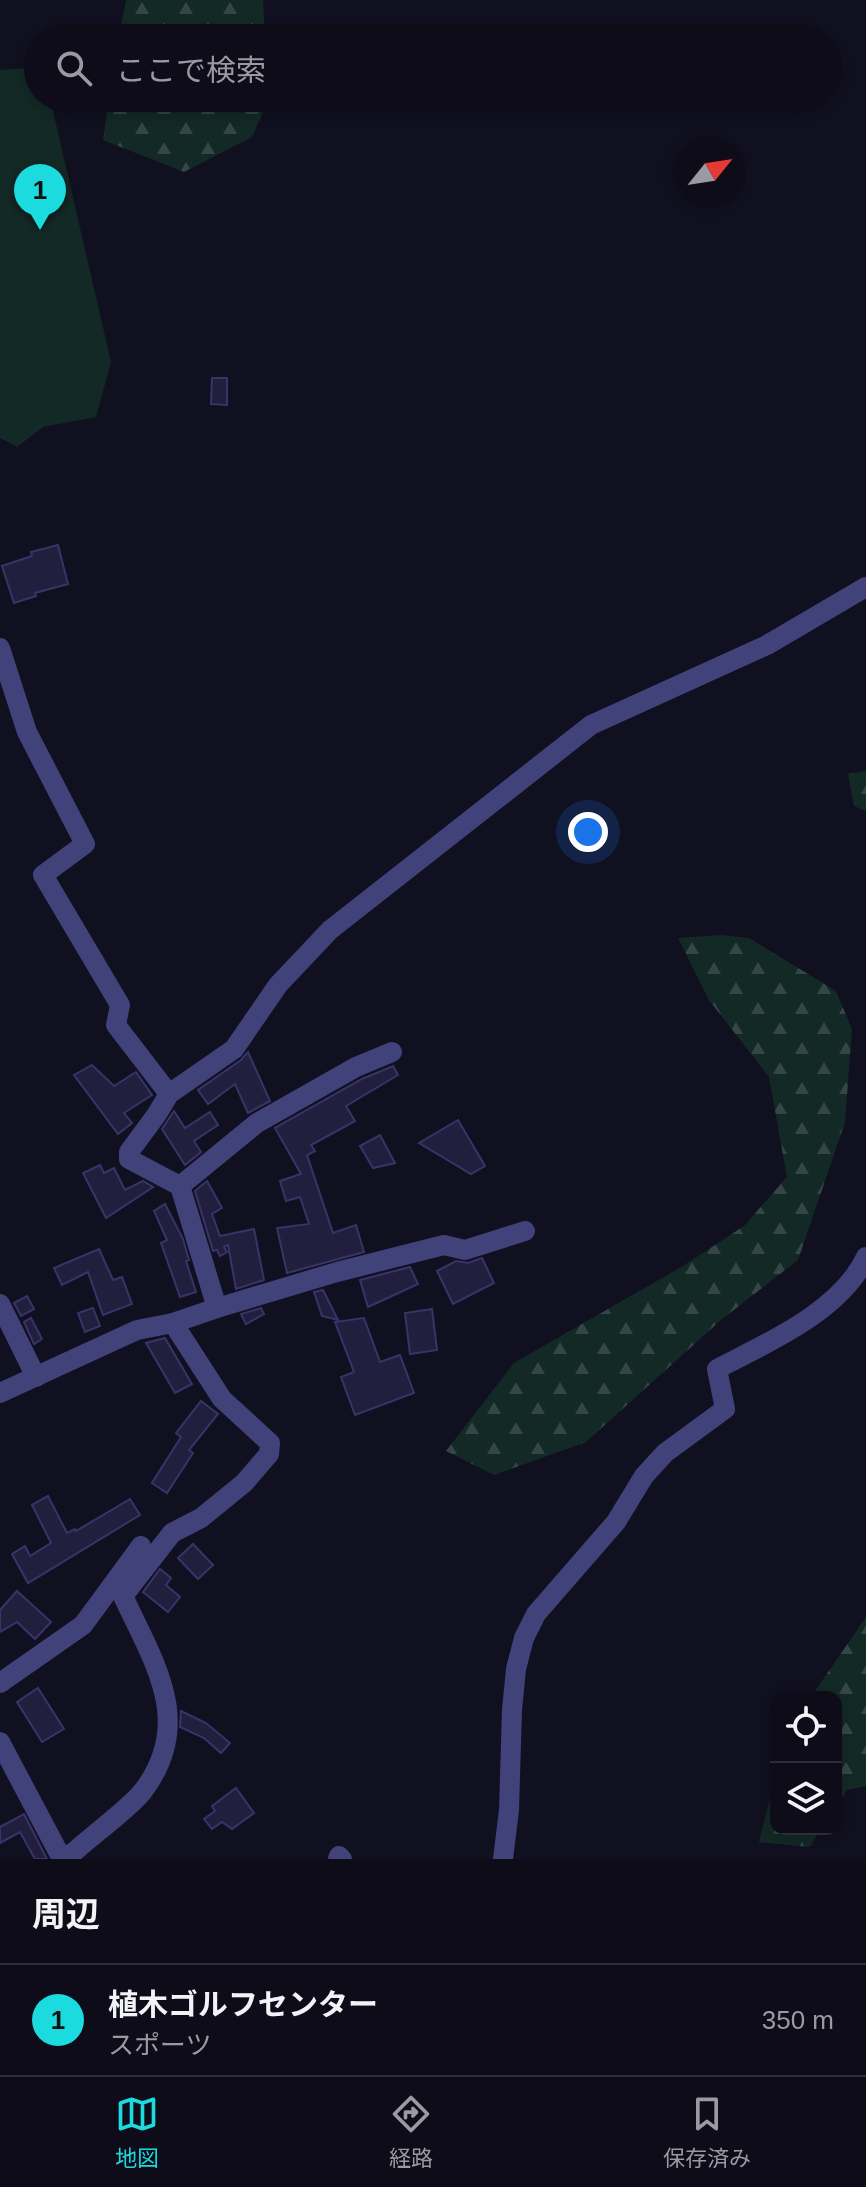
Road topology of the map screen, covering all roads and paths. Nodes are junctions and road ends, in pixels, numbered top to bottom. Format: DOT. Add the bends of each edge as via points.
graph roads {
  1 [pos="866,587"];
  2 [pos="0,648"];
  3 [pos="392,1052"];
  4 [pos="169,1094"];
  5 [pos="180,1186"];
  6 [pos="525,1231"];
  7 [pos="866,1257"];
  8 [pos="0,1304"];
  9 [pos="217,1308"];
  10 [pos="173,1323"];
  11 [pos="36,1377"];
  12 [pos="0,1393"];
  13 [pos="141,1546"];
  14 [pos="123,1596"];
  15 [pos="83,1625"];
  16 [pos="0,1683"];
  17 [pos="0,1742"];
  18 [pos="62,1859"];
  19 [pos="503,1859"];
  1 -- 4 [label="street" via="767,645 591,725 330,930 278,985 234,1049"];
  2 -- 4 [label="street" via="27,732 85,844 43,875 120,1005 116,1025"];
  3 -- 5 [label="street" via="257,1123"];
  4 -- 5 [label="street" via="129,1159"];
  5 -- 9 [label="street"];
  6 -- 9 [label="street" via="465,1250 444,1245"];
  7 -- 19 [label="street" via="850,1284 793,1330 717,1369 725,1409 665,1453 616,1522 536,1614 516,1669"];
  8 -- 11 [label="street"];
  9 -- 10 [label="street"];
  10 -- 11 [label="street" via="137,1330"];
  10 -- 14 [label="street" via="222,1399 270,1443 269,1454 244,1483 201,1518 172,1533"];
  11 -- 12 [label="street"];
  13 -- 15 [label="street"];
  14 -- 15 [label="street" via="89,1627"];
  14 -- 18 [label="street" via="165,1689 165,1751 142,1792"];
  15 -- 16 [label="street"];
  17 -- 18 [label="street"];
}
